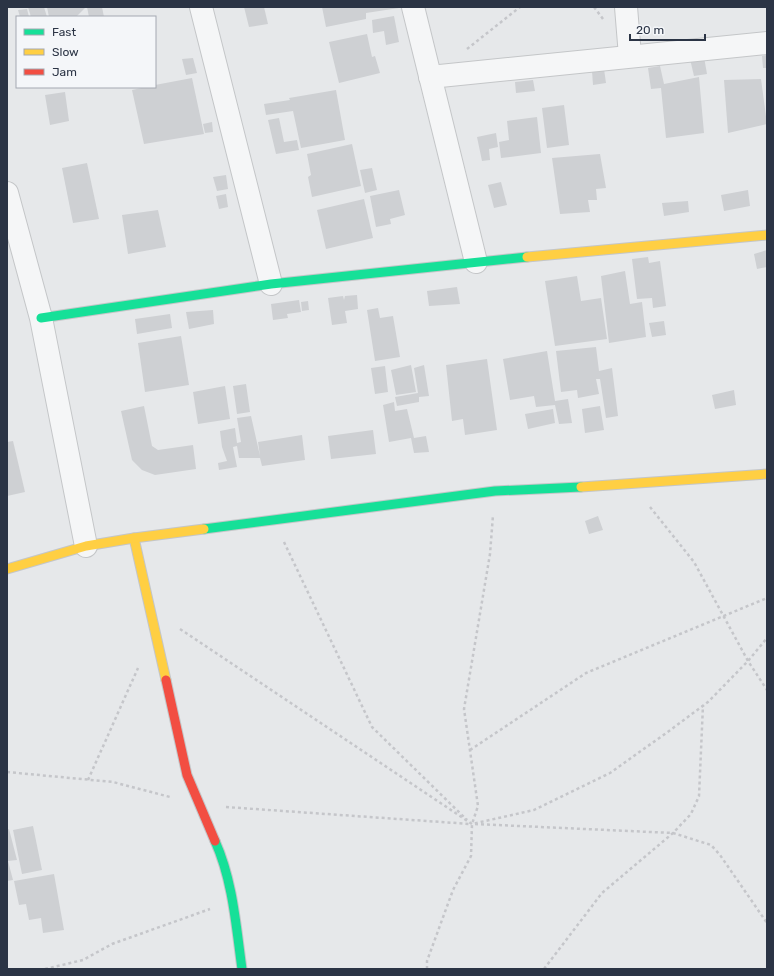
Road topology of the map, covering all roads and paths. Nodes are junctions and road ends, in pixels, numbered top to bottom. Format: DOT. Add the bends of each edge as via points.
graph roads {
  1 [pos="201,7"];
  2 [pos="413,7"];
  3 [pos="520,7"];
  4 [pos="626,7"];
  5 [pos="767,43"];
  6 [pos="466,49"];
  7 [pos="630,56"];
  8 [pos="430,77"];
  9 [pos="7,193"];
  10 [pos="767,235"];
  11 [pos="476,262"];
  12 [pos="271,284"];
  13 [pos="41,318"];
  14 [pos="767,474"];
  15 [pos="633,484"];
  16 [pos="495,491"];
  17 [pos="274,520"];
  18 [pos="134,538"];
  19 [pos="86,546"];
  20 [pos="7,569"];
  21 [pos="767,598"];
  22 [pos="174,625"];
  23 [pos="767,638"];
  24 [pos="748,660"];
  25 [pos="138,666"];
  26 [pos="767,690"];
  27 [pos="703,705"];
  28 [pos="470,750"];
  29 [pos="7,772"];
  30 [pos="88,780"];
  31 [pos="199,805"];
  32 [pos="472,824"];
  33 [pos="673,833"];
  34 [pos="232,901"];
  35 [pos="767,923"];
  36 [pos="45,969"];
  37 [pos="242,969"];
  38 [pos="427,969"];
  39 [pos="544,969"];
  1 -- 12 [label="street"];
  2 -- 8 [label="street"];
  3 -- 6 [label="path"];
  4 -- 7 [label="street"];
  5 -- 7 [label="street"];
  7 -- 8 [label="street"];
  8 -- 11 [label="street"];
  9 -- 13 [label="street"];
  10 -- 11 [label="street"];
  11 -- 12 [label="street"];
  12 -- 13 [label="street"];
  13 -- 19 [label="street"];
  14 -- 15 [label="street"];
  15 -- 16 [label="street"];
  15 -- 24 [label="path" via="694,562"];
  16 -- 17 [label="street"];
  16 -- 28 [label="path" via="490,554 464,708"];
  17 -- 18 [label="street"];
  17 -- 32 [label="path" via="372,727"];
  18 -- 19 [label="street"];
  18 -- 31 [label="street" via="188,775"];
  19 -- 20 [label="street"];
  21 -- 28 [label="path" via="586,673"];
  22 -- 32 [label="path"];
  23 -- 24 [label="path"];
  24 -- 26 [label="path"];
  24 -- 27 [label="path"];
  25 -- 30 [label="path"];
  27 -- 32 [label="path" via="610,773 534,810"];
  27 -- 33 [label="path" via="699,796 691,814"];
  28 -- 32 [label="path" via="478,806"];
  29 -- 30 [label="path"];
  30 -- 31 [label="path" via="113,782"];
  31 -- 32 [label="path"];
  31 -- 34 [label="street" via="221,855"];
  32 -- 33 [label="path"];
  32 -- 38 [label="path" via="471,856 453,890 427,961"];
  33 -- 35 [label="path" via="710,845 720,855"];
  33 -- 39 [label="path" via="602,893"];
  34 -- 36 [label="path" via="112,944 83,960"];
  34 -- 37 [label="street"];
}
